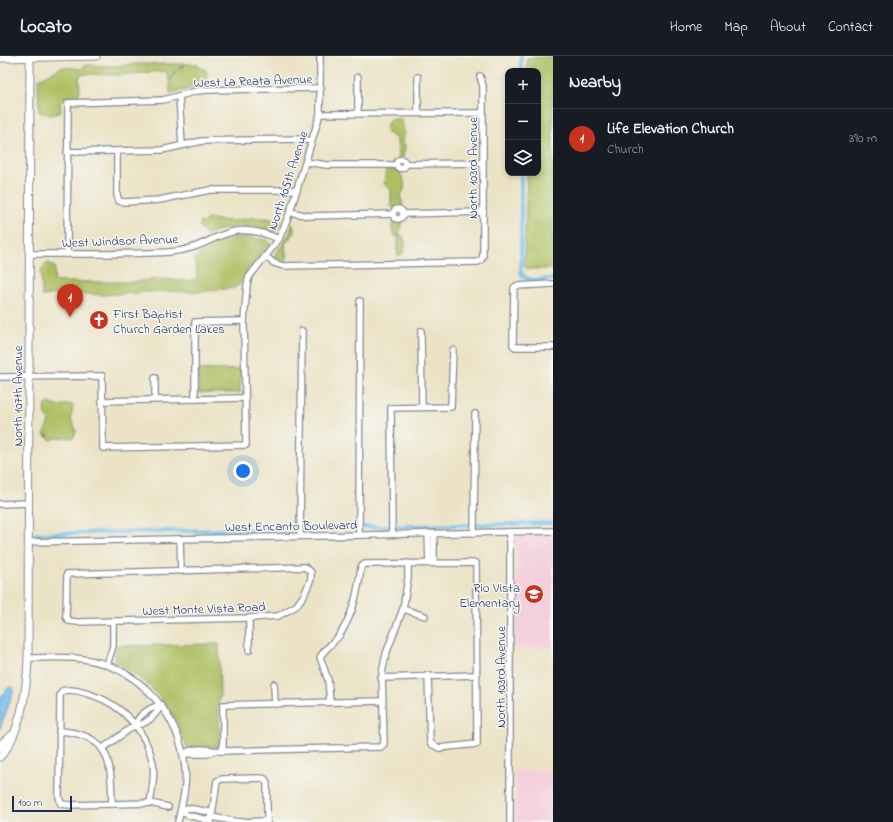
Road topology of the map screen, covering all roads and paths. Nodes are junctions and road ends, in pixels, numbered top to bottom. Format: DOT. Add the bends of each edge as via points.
graph roads {
  1 [pos="96,56"];
  2 [pos="320,56"];
  3 [pos="30,57"];
  4 [pos="0,58"];
  5 [pos="480,76"];
  6 [pos="358,77"];
  7 [pos="418,77"];
  8 [pos="321,88"];
  9 [pos="180,96"];
  10 [pos="418,113"];
  11 [pos="482,113"];
  12 [pos="320,114"];
  13 [pos="358,114"];
  14 [pos="312,141"];
  15 [pos="182,145"];
  16 [pos="117,151"];
  17 [pos="67,152"];
  18 [pos="306,162"];
  19 [pos="482,163"];
  20 [pos="297,190"];
  21 [pos="290,212"];
  22 [pos="483,212"];
  23 [pos="279,239"];
  24 [pos="29,254"];
  25 [pos="67,254"];
  26 [pos="266,257"];
  27 [pos="553,284"];
  28 [pos="360,301"];
  29 [pos="244,321"];
  30 [pos="421,330"];
  31 [pos="302,331"];
  32 [pos="553,347"];
  33 [pos="453,350"];
  34 [pos="0,378"];
  35 [pos="29,378"];
  36 [pos="155,378"];
  37 [pos="195,398"];
  38 [pos="246,398"];
  39 [pos="155,400"];
  40 [pos="102,401"];
  41 [pos="422,407"];
  42 [pos="475,414"];
  43 [pos="0,504"];
  44 [pos="29,504"];
  45 [pos="360,530"];
  46 [pos="300,531"];
  47 [pos="553,531"];
  48 [pos="510,532"];
  49 [pos="431,533"];
  50 [pos="474,533"];
  51 [pos="392,534"];
  52 [pos="180,539"];
  53 [pos="29,542"];
  54 [pos="408,563"];
  55 [pos="431,563"];
  56 [pos="181,571"];
  57 [pos="403,609"];
  58 [pos="425,616"];
  59 [pos="249,618"];
  60 [pos="113,621"];
  61 [pos="249,650"];
  62 [pos="28,658"];
  63 [pos="107,665"];
  64 [pos="476,675"];
  65 [pos="428,676"];
  66 [pos="381,678"];
  67 [pos="274,684"];
  68 [pos="381,701"];
  69 [pos="330,702"];
  70 [pos="274,704"];
  71 [pos="162,705"];
  72 [pos="145,713"];
  73 [pos="150,719"];
  74 [pos="135,725"];
  75 [pos="59,732"];
  76 [pos="102,750"];
  77 [pos="223,751"];
  78 [pos="1,752"];
  79 [pos="183,754"];
  80 [pos="0,761"];
  81 [pos="150,803"];
  82 [pos="112,804"];
  83 [pos="168,807"];
  84 [pos="181,810"];
  85 [pos="199,810"];
  86 [pos="197,818"];
  87 [pos="211,820"];
  88 [pos="267,821"];
  89 [pos="178,822"];
  90 [pos="510,822"];
  1 -- 3 [label="main road"];
  2 -- 8 [label="street, North 105th Avenue"];
  3 -- 4 [label="main road"];
  3 -- 24 [label="main road, North 107th Avenue"];
  5 -- 11 [label="street, North 103rd Avenue" via="483,86"];
  6 -- 13 [label="street"];
  7 -- 10 [label="street"];
  8 -- 9 [label="street, West La Reata Avenue" via="208,90"];
  8 -- 12 [label="street, North 105th Avenue"];
  9 -- 15 [label="street"];
  9 -- 17 [label="street, West La Reata Avenue" via="163,100 68,103"];
  10 -- 11 [label="street"];
  10 -- 13 [label="street"];
  11 -- 19 [label="street, North 103rd Avenue"];
  12 -- 13 [label="street"];
  12 -- 14 [label="street, North 105th Avenue"];
  14 -- 15 [label="street" via="202,141"];
  14 -- 18 [label="street, North 105th Avenue"];
  15 -- 16 [label="street" via="162,150"];
  16 -- 17 [label="street"];
  16 -- 20 [label="street" via="117,195 119,200 125,202 159,200 210,190"];
  17 -- 25 [label="street"];
  18 -- 19 [label="street" via="327,165 396,165 401,169 406,164"];
  18 -- 20 [label="street, North 105th Avenue"];
  19 -- 22 [label="street, North 103rd Avenue"];
  20 -- 21 [label="street, North 105th Avenue"];
  21 -- 22 [label="street" via="309,216 393,214 399,219 402,214"];
  21 -- 23 [label="street, North 105th Avenue"];
  22 -- 26 [label="street, North 103rd Avenue" via="481,260 478,262 283,266"];
  23 -- 25 [label="street, West Windsor Avenue" via="263,233 238,230 220,234 178,251"];
  23 -- 26 [label="street, North 105th Avenue"];
  24 -- 25 [label="street, West Windsor Avenue"];
  24 -- 35 [label="main road, North 107th Avenue"];
  26 -- 29 [label="street, North 105th Avenue" via="249,277"];
  27 -- 32 [label="street" via="516,286 513,345"];
  28 -- 45 [label="street"];
  29 -- 37 [label="street" via="194,322"];
  29 -- 38 [label="street, North 105th Avenue"];
  30 -- 41 [label="street"];
  31 -- 46 [label="street"];
  33 -- 41 [label="street" via="451,407"];
  34 -- 35 [label="street"];
  35 -- 40 [label="street" via="102,376"];
  35 -- 44 [label="main road, North 107th Avenue"];
  36 -- 39 [label="street"];
  37 -- 38 [label="street"];
  37 -- 39 [label="street"];
  38 -- 40 [label="street, North 105th Avenue" via="246,445 103,448"];
  39 -- 40 [label="street"];
  41 -- 51 [label="street" via="391,408"];
  42 -- 50 [label="street"];
  43 -- 44 [label="street"];
  44 -- 53 [label="main road, North 107th Avenue"];
  45 -- 46 [label="street, West Encanto Boulevard"];
  45 -- 51 [label="street, West Encanto Boulevard"];
  46 -- 52 [label="street, West Encanto Boulevard"];
  47 -- 48 [label="street, West Encanto Boulevard"];
  48 -- 50 [label="street, West Encanto Boulevard"];
  48 -- 90 [label="street, North 103rd Avenue"];
  49 -- 50 [label="street, West Encanto Boulevard"];
  49 -- 51 [label="street, West Encanto Boulevard"];
  49 -- 55 [label="street"];
  52 -- 53 [label="street, West Encanto Boulevard"];
  52 -- 56 [label="street"];
  53 -- 62 [label="main road, North 107th Avenue"];
  54 -- 55 [label="street"];
  54 -- 57 [label="street"];
  54 -- 69 [label="street" via="362,565 355,601 346,623 339,636 320,657 328,680"];
  55 -- 64 [label="street" via="476,563"];
  56 -- 59 [label="street, West Monte Vista Road" via="305,567 308,569 308,588 296,606 278,616"];
  56 -- 60 [label="street, West Monte Vista Road" via="67,574 66,617 69,621"];
  57 -- 58 [label="street"];
  57 -- 66 [label="street" via="386,654"];
  59 -- 60 [label="street, West Monte Vista Road"];
  59 -- 61 [label="street"];
  60 -- 63 [label="street" via="114,642"];
  62 -- 63 [label="street" via="77,659"];
  62 -- 78 [label="main road, North 107th Avenue" via="23,706 12,734 4,741"];
  63 -- 71 [label="street" via="134,679"];
  64 -- 65 [label="street"];
  64 -- 65 [label="street" via="477,744 439,748 431,745 430,740"];
  65 -- 66 [label="street"];
  66 -- 68 [label="street"];
  67 -- 70 [label="street"];
  68 -- 69 [label="street"];
  68 -- 77 [label="street" via="384,744 381,747"];
  69 -- 70 [label="street"];
  70 -- 77 [label="street" via="223,705"];
  71 -- 72 [label="street" via="153,707"];
  71 -- 73 [label="street"];
  71 -- 79 [label="street" via="176,730"];
  72 -- 73 [label="street"];
  72 -- 74 [label="street" via="137,719"];
  73 -- 74 [label="street" via="142,725"];
  74 -- 75 [label="street" via="121,710 100,698 71,690 62,691 60,696"];
  74 -- 76 [label="street"];
  74 -- 81 [label="street" via="141,733 153,764"];
  75 -- 76 [label="street" via="84,735 91,738"];
  75 -- 82 [label="street" via="61,804"];
  76 -- 82 [label="street" via="110,765"];
  77 -- 79 [label="street"];
  78 -- 80 [label="main road"];
  79 -- 84 [label="street" via="185,781"];
  81 -- 82 [label="street"];
  81 -- 83 [label="street"];
  84 -- 85 [label="street"];
  84 -- 86 [label="street"];
  84 -- 89 [label="street"];
  85 -- 86 [label="street"];
  85 -- 87 [label="street" via="210,812"];
  86 -- 87 [label="street"];
  87 -- 88 [label="street"];
  87 -- 88 [label="street" via="217,781 265,779"];
}
